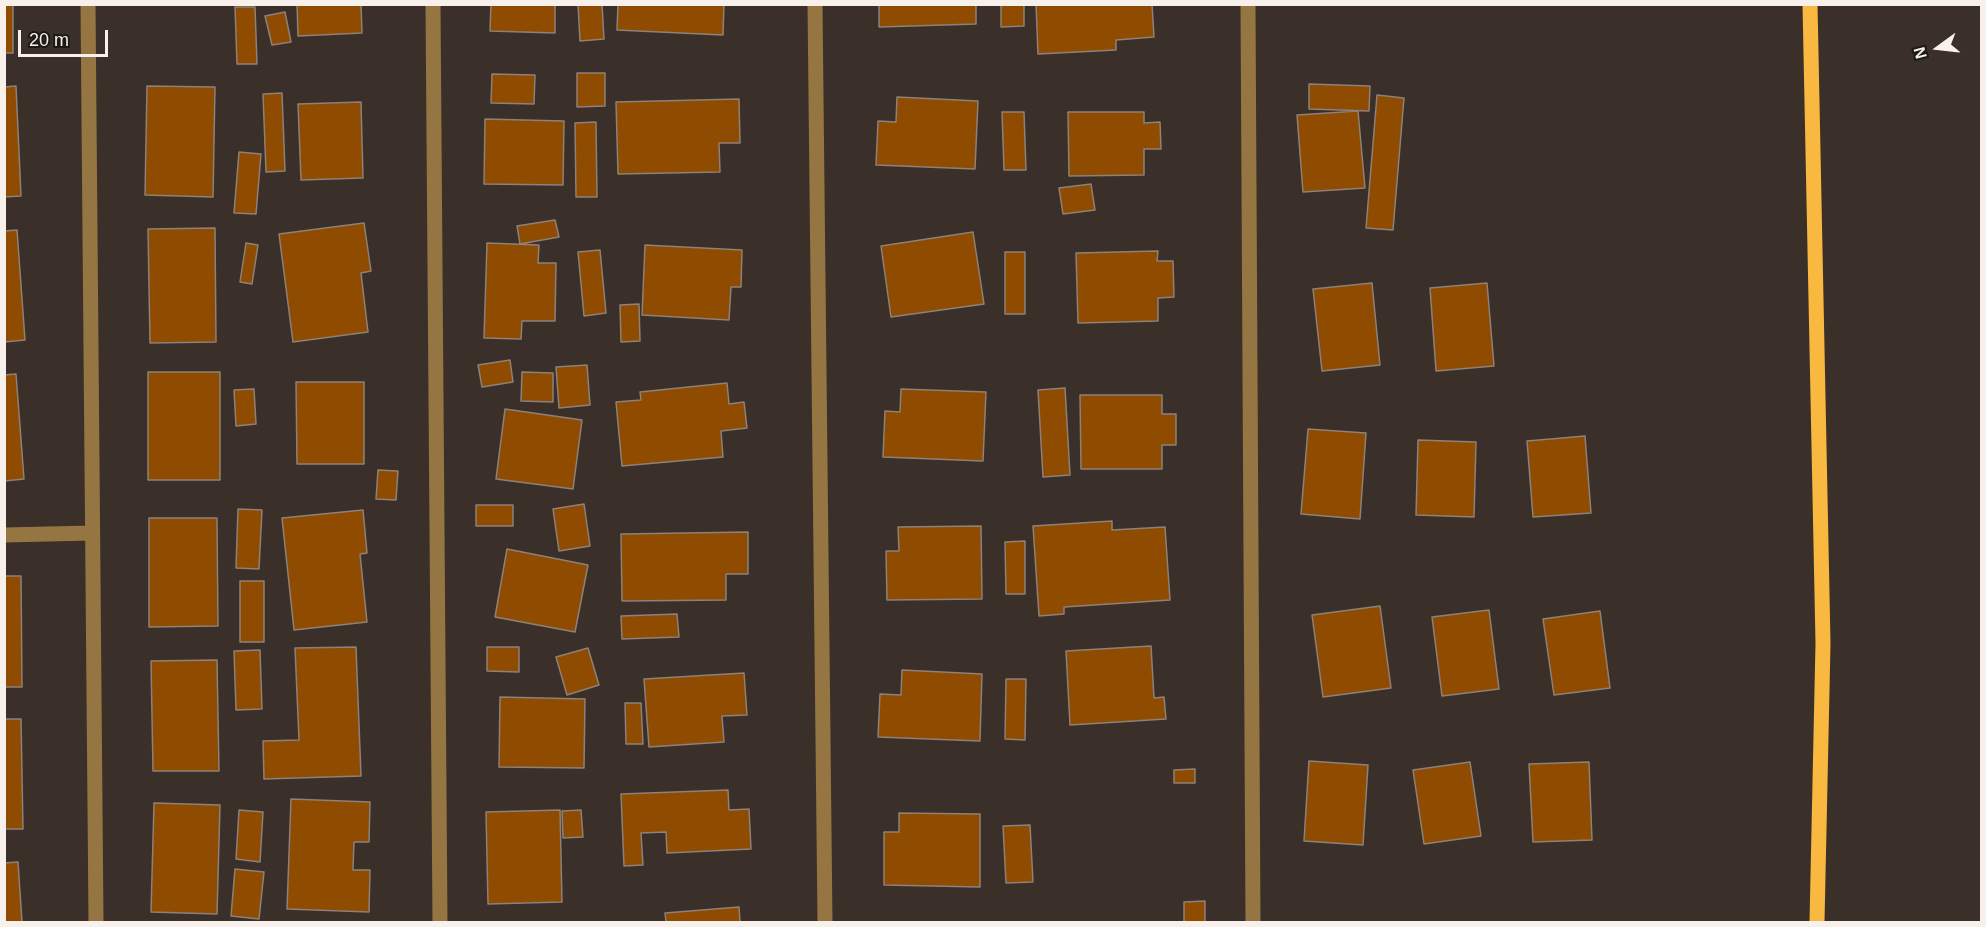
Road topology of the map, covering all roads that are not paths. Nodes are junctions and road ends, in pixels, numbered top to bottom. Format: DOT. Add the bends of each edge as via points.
graph roads {
  1 [pos="88,4"];
  2 [pos="433,4"];
  3 [pos="815,4"];
  4 [pos="1248,4"];
  5 [pos="1810,4"];
  6 [pos="92,533"];
  7 [pos="4,536"];
  8 [pos="96,922"];
  9 [pos="440,922"];
  10 [pos="825,922"];
  11 [pos="1253,922"];
  12 [pos="1817,922"];
  1 -- 6 [label="street"];
  2 -- 9 [label="street"];
  3 -- 10 [label="street"];
  4 -- 11 [label="street"];
  5 -- 12 [label="main road" via="1823,643"];
  6 -- 7 [label="street"];
  6 -- 8 [label="street"];
}
